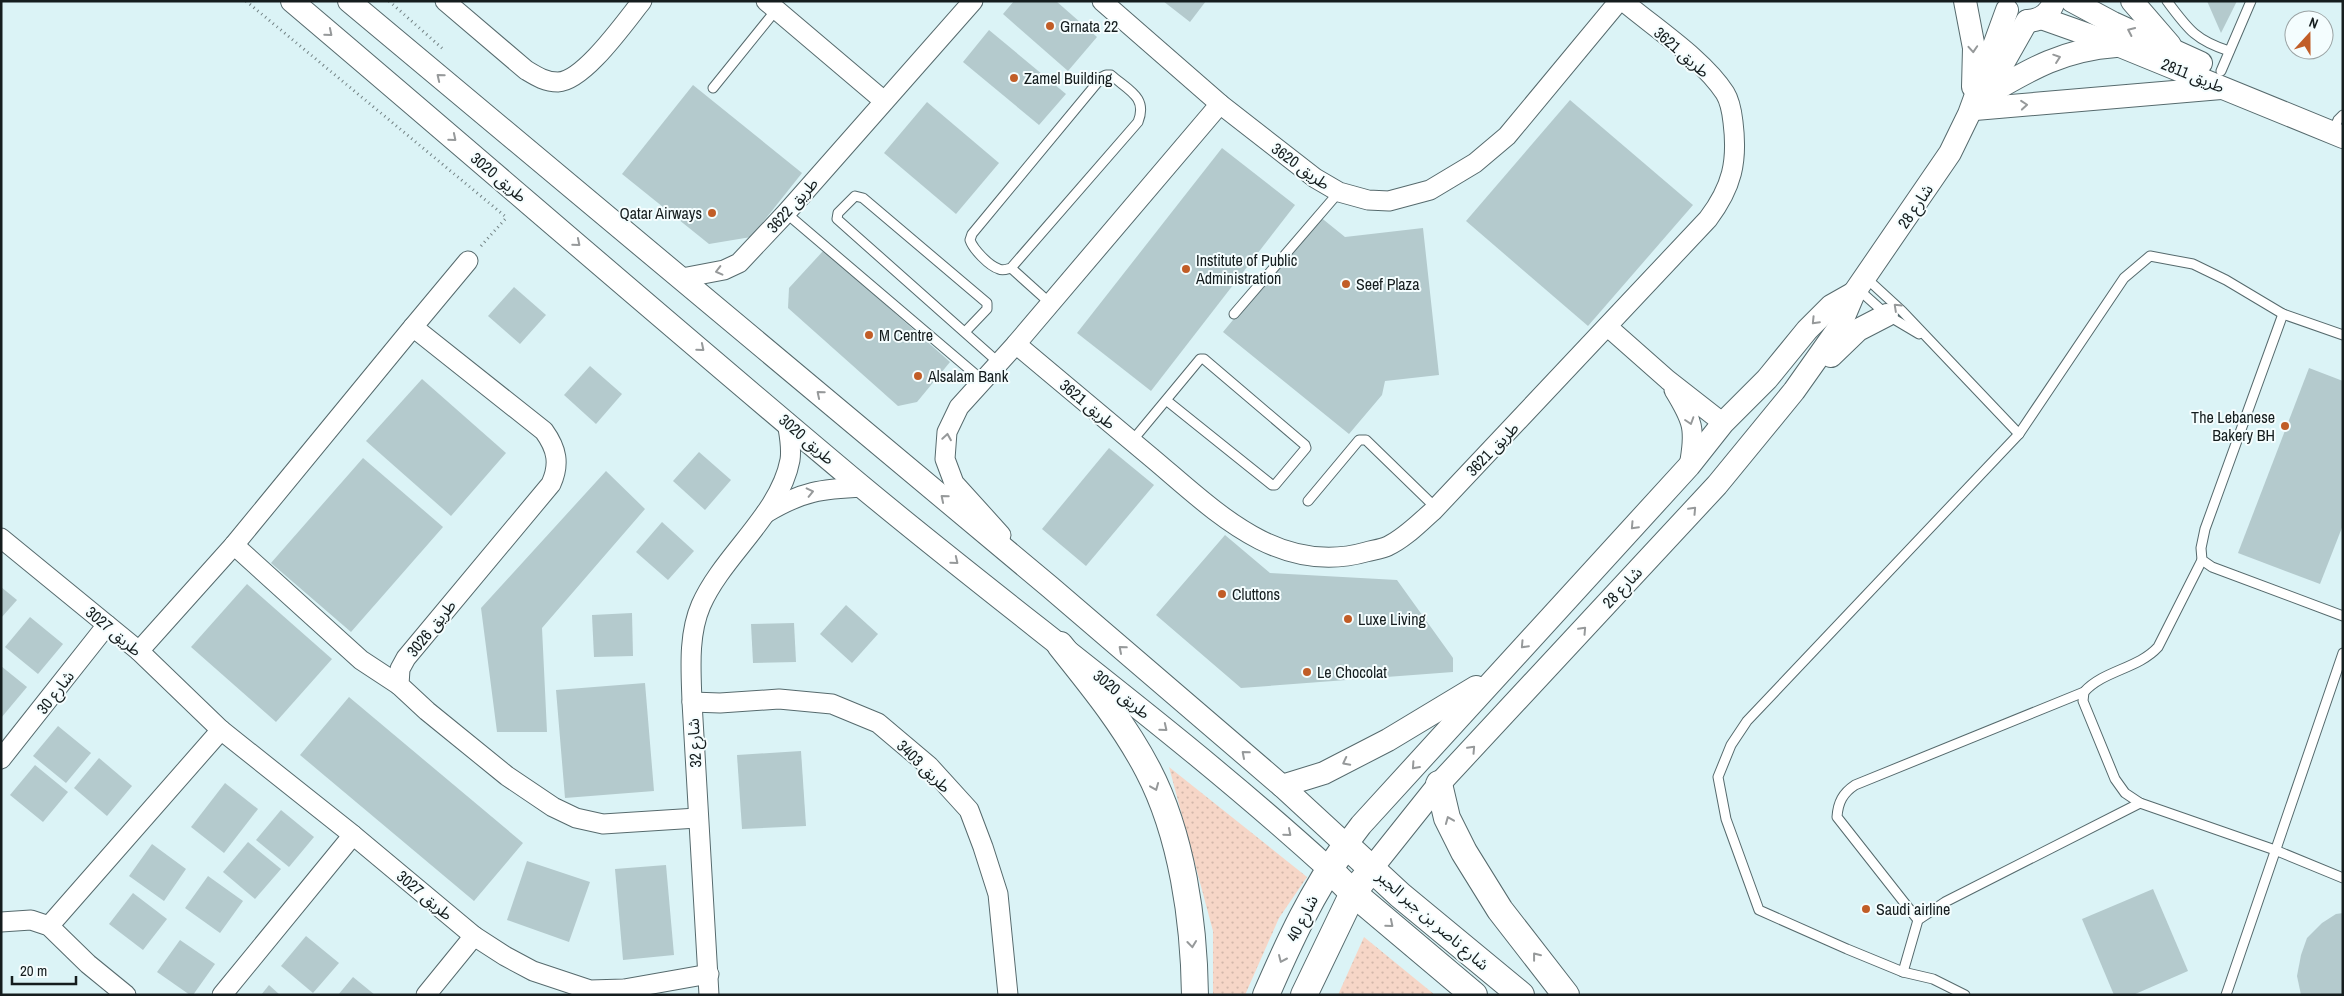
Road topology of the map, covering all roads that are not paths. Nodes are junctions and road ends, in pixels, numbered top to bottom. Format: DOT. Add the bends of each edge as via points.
graph roads {
  1 [pos="292,1"];
  2 [pos="349,1"];
  3 [pos="445,1"];
  4 [pos="642,1"];
  5 [pos="973,1"];
  6 [pos="1102,1"];
  7 [pos="1619,1"];
  8 [pos="1623,1"];
  9 [pos="1965,1"];
  10 [pos="2072,1"];
  11 [pos="2132,1"];
  12 [pos="2167,1"];
  13 [pos="2251,1"];
  14 [pos="771,6"];
  15 [pos="2005,6"];
  16 [pos="2041,14"];
  17 [pos="2120,46"];
  18 [pos="2176,52"];
  19 [pos="2225,70"];
  20 [pos="713,88"];
  21 [pos="884,101"];
  22 [pos="1220,104"];
  23 [pos="1975,106"];
  24 [pos="2340,125"];
  25 [pos="1339,192"];
  26 [pos="786,213"];
  27 [pos="468,261"];
  28 [pos="1011,268"];
  29 [pos="682,278"];
  30 [pos="1859,286"];
  31 [pos="1051,304"];
  32 [pos="1234,314"];
  33 [pos="2283,314"];
  34 [pos="1886,315"];
  35 [pos="413,327"];
  36 [pos="1608,327"];
  37 [pos="966,332"];
  38 [pos="2343,335"];
  39 [pos="1927,339"];
  40 [pos="1016,344"];
  41 [pos="998,362"];
  42 [pos="982,380"];
  43 [pos="1668,380"];
  44 [pos="1794,391"];
  45 [pos="1166,400"];
  46 [pos="787,422"];
  47 [pos="1723,423"];
  48 [pos="2019,434"];
  49 [pos="1132,441"];
  50 [pos="1689,466"];
  51 [pos="1717,485"];
  52 [pos="862,487"];
  53 [pos="1308,501"];
  54 [pos="1436,508"];
  55 [pos="766,512"];
  56 [pos="1,538"];
  57 [pos="234,545"];
  58 [pos="2202,560"];
  59 [pos="1050,587"];
  60 [pos="2343,616"];
  61 [pos="107,625"];
  62 [pos="1060,645"];
  63 [pos="139,651"];
  64 [pos="2343,653"];
  65 [pos="1495,677"];
  66 [pos="399,684"];
  67 [pos="2084,692"];
  68 [pos="692,702"];
  69 [pos="221,730"];
  70 [pos="1,759"];
  71 [pos="1439,784"];
  72 [pos="1282,786"];
  73 [pos="2140,803"];
  74 [pos="697,818"];
  75 [pos="353,835"];
  76 [pos="1346,845"];
  77 [pos="2275,850"];
  78 [pos="1372,868"];
  79 [pos="1329,869"];
  80 [pos="2343,878"];
  81 [pos="1353,893"];
  82 [pos="1918,920"];
  83 [pos="1,922"];
  84 [pos="49,926"];
  85 [pos="474,936"];
  86 [pos="1904,972"];
  87 [pos="708,974"];
  88 [pos="590,992"];
  89 [pos="126,995"];
  90 [pos="222,995"];
  91 [pos="426,995"];
  92 [pos="709,995"];
  93 [pos="1008,995"];
  94 [pos="1195,995"];
  95 [pos="1266,995"];
  96 [pos="1304,995"];
  97 [pos="1474,995"];
  98 [pos="1521,995"];
  99 [pos="1566,995"];
  100 [pos="1965,995"];
  101 [pos="2226,995"];
  1 -- 46 [label="street, طريق 3020, one-way"];
  29 -- 2 [label="street, طريق 3020, one-way"];
  3 -- 4 [label="street" via="526,70 540,79 558,82 575,77 588,65"];
  5 -- 21 [label="street, طريق 3622"];
  6 -- 22 [label="street, طريق 3620"];
  7 -- 25 [label="street, طريق 3620" via="1507,136 1475,163 1430,190 1389,200 1368,200"];
  8 -- 36 [label="street, طريق 3621" via="1709,72 1726,95 1736,146 1723,199"];
  9 -- 23 [label="street, one-way" via="1974,48"];
  18 -- 10 [label="street, طريق 2811, one-way"];
  11 -- 18 [label="street"];
  12 -- 19 [label="lane"];
  13 -- 19 [label="lane"];
  14 -- 20 [label="lane"];
  14 -- 21 [label="street"];
  15 -- 16 [label="street, طريق 2811" via="2019,19"];
  15 -- 23 [label="street, شارع 28"];
  16 -- 17 [label="street, طريق 2811"];
  16 -- 23 [label="street, شارع 28"];
  17 -- 19 [label="street, طريق 2811"];
  23 -- 17 [label="street, one-way" via="2042,63 2071,53"];
  18 -- 19 [label="street, طريق 2811"];
  23 -- 19 [label="street, one-way"];
  19 -- 24 [label="street, طريق 2811"];
  21 -- 26 [label="street, طريق 3622"];
  22 -- 25 [label="street, طريق 3620" via="1315,178"];
  22 -- 31 [label="street"];
  23 -- 30 [label="street, شارع 28" via="1940,169"];
  25 -- 32 [label="lane"];
  26 -- 29 [label="street, طريق 3622, one-way" via="739,262 724,270"];
  26 -- 42 [label="lane"];
  27 -- 35 [label="street"];
  28 -- 28 [label="lane" via="1138,122 1142,111 1140,101 1111,75 1102,77 972,234 972,245 996,268"];
  28 -- 31 [label="lane"];
  59 -- 29 [label="street, طريق 3020, one-way"];
  30 -- 34 [label="lane"];
  39 -- 30 [label="lane, one-way" via="1902,311"];
  30 -- 44 [label="street, شارع 28" via="1840,326"];
  30 -- 47 [label="street, شارع 28, one-way" via="1819,317 1767,379"];
  31 -- 40 [label="street"];
  33 -- 38 [label="lane"];
  33 -- 48 [label="lane" via="2194,264 2150,256 2124,278"];
  33 -- 58 [label="lane" via="2206,529 2200,548"];
  34 -- 39 [label="lane"];
  34 -- 44 [label="street" via="1858,330"];
  35 -- 57 [label="street"];
  35 -- 66 [label="street, طريق 3026" via="544,431 554,446 557,461 551,484 406,658 400,669"];
  36 -- 43 [label="street"];
  36 -- 54 [label="street, طريق 3621"];
  37 -- 37 [label="lane" via="837,219 838,213 855,196 863,198 987,303 987,309"];
  37 -- 41 [label="lane"];
  39 -- 48 [label="lane"];
  40 -- 41 [label="street"];
  40 -- 49 [label="street, طريق 3621"];
  41 -- 42 [label="street"];
  59 -- 42 [label="street, one-way" via="954,483 945,458 947,432 959,407"];
  43 -- 47 [label="street"];
  43 -- 50 [label="street, one-way" via="1692,425"];
  44 -- 51 [label="street, شارع 28"];
  45 -- 45 [label="lane" via="1204,358 1306,448 1272,485"];
  45 -- 49 [label="lane"];
  46 -- 52 [label="street, طريق 3020"];
  46 -- 55 [label="street" via="790,460"];
  47 -- 50 [label="street, شارع 28"];
  47 -- 51 [label="street" via="1723,454"];
  48 -- 86 [label="lane" via="1747,721 1718,776 1726,819 1759,910"];
  49 -- 54 [label="street, طريق 3621" via="1216,512 1253,537 1288,552 1324,558 1355,555 1388,546"];
  50 -- 65 [label="street, شارع 28, one-way"];
  71 -- 51 [label="street, شارع 28, one-way"];
  55 -- 52 [label="street, one-way" via="804,494"];
  52 -- 62 [label="street, طريق 3020, one-way"];
  53 -- 54 [label="lane" via="1359,440 1366,440"];
  55 -- 68 [label="street, شارع 32" via="715,579 701,605 693,632"];
  56 -- 61 [label="street, طريق 3027"];
  57 -- 63 [label="street"];
  57 -- 66 [label="street" via="361,660"];
  58 -- 60 [label="lane" via="2212,567"];
  58 -- 67 [label="lane" via="2158,647 2149,658 2092,684"];
  72 -- 59 [label="street, طريق 3020, one-way"];
  61 -- 63 [label="street, طريق 3027"];
  61 -- 70 [label="street, شارع 30"];
  62 -- 79 [label="street, طريق 3020, one-way" via="1221,774"];
  62 -- 94 [label="main road, one-way" via="1114,713 1143,762 1175,838 1188,907"];
  63 -- 69 [label="street, طريق 3027"];
  64 -- 77 [label="lane"];
  65 -- 72 [label="street, one-way" via="1324,774"];
  65 -- 76 [label="street, شارع 28, one-way"];
  66 -- 74 [label="street" via="507,776 553,807 576,818 603,824"];
  67 -- 73 [label="lane" via="2083,701 2114,779 2125,793"];
  67 -- 82 [label="lane" via="1855,785 1842,797 1837,817"];
  68 -- 74 [label="street, شارع 32"];
  68 -- 93 [label="street, طريق 3403" via="779,699 832,704 878,723 929,766 969,810 983,847 998,894"];
  69 -- 75 [label="street, طريق 3027"];
  69 -- 84 [label="street"];
  71 -- 78 [label="street, شارع 28"];
  99 -- 71 [label="main road, one-way" via="1500,910 1464,852 1447,818"];
  72 -- 76 [label="street, طريق 3020"];
  73 -- 77 [label="lane"];
  73 -- 82 [label="lane" via="1945,902"];
  74 -- 87 [label="street, شارع 32"];
  75 -- 85 [label="street, طريق 3027"];
  75 -- 90 [label="street"];
  76 -- 78 [label="main road, شارع ناصر بن جبر الجبر"];
  76 -- 79 [label="main road, شارع 40"];
  77 -- 80 [label="lane"];
  77 -- 101 [label="lane"];
  78 -- 81 [label="main road, شارع 40"];
  78 -- 98 [label="main road, شارع ناصر بن جبر الجبر"];
  79 -- 81 [label="main road, شارع ناصر بن جبر الجبر"];
  79 -- 95 [label="main road, شارع 40, one-way" via="1302,915"];
  81 -- 96 [label="main road, شارع 40"];
  81 -- 97 [label="main road, شارع ناصر بن جبر الجبر, one-way"];
  82 -- 86 [label="lane"];
  83 -- 84 [label="street" via="31,920"];
  84 -- 89 [label="street"];
  85 -- 88 [label="street, طريق 3027" via="533,971"];
  85 -- 91 [label="street"];
  86 -- 100 [label="lane" via="1933,979"];
  87 -- 88 [label="street, طريق 3027"];
  87 -- 92 [label="street, شارع 32"];
}
